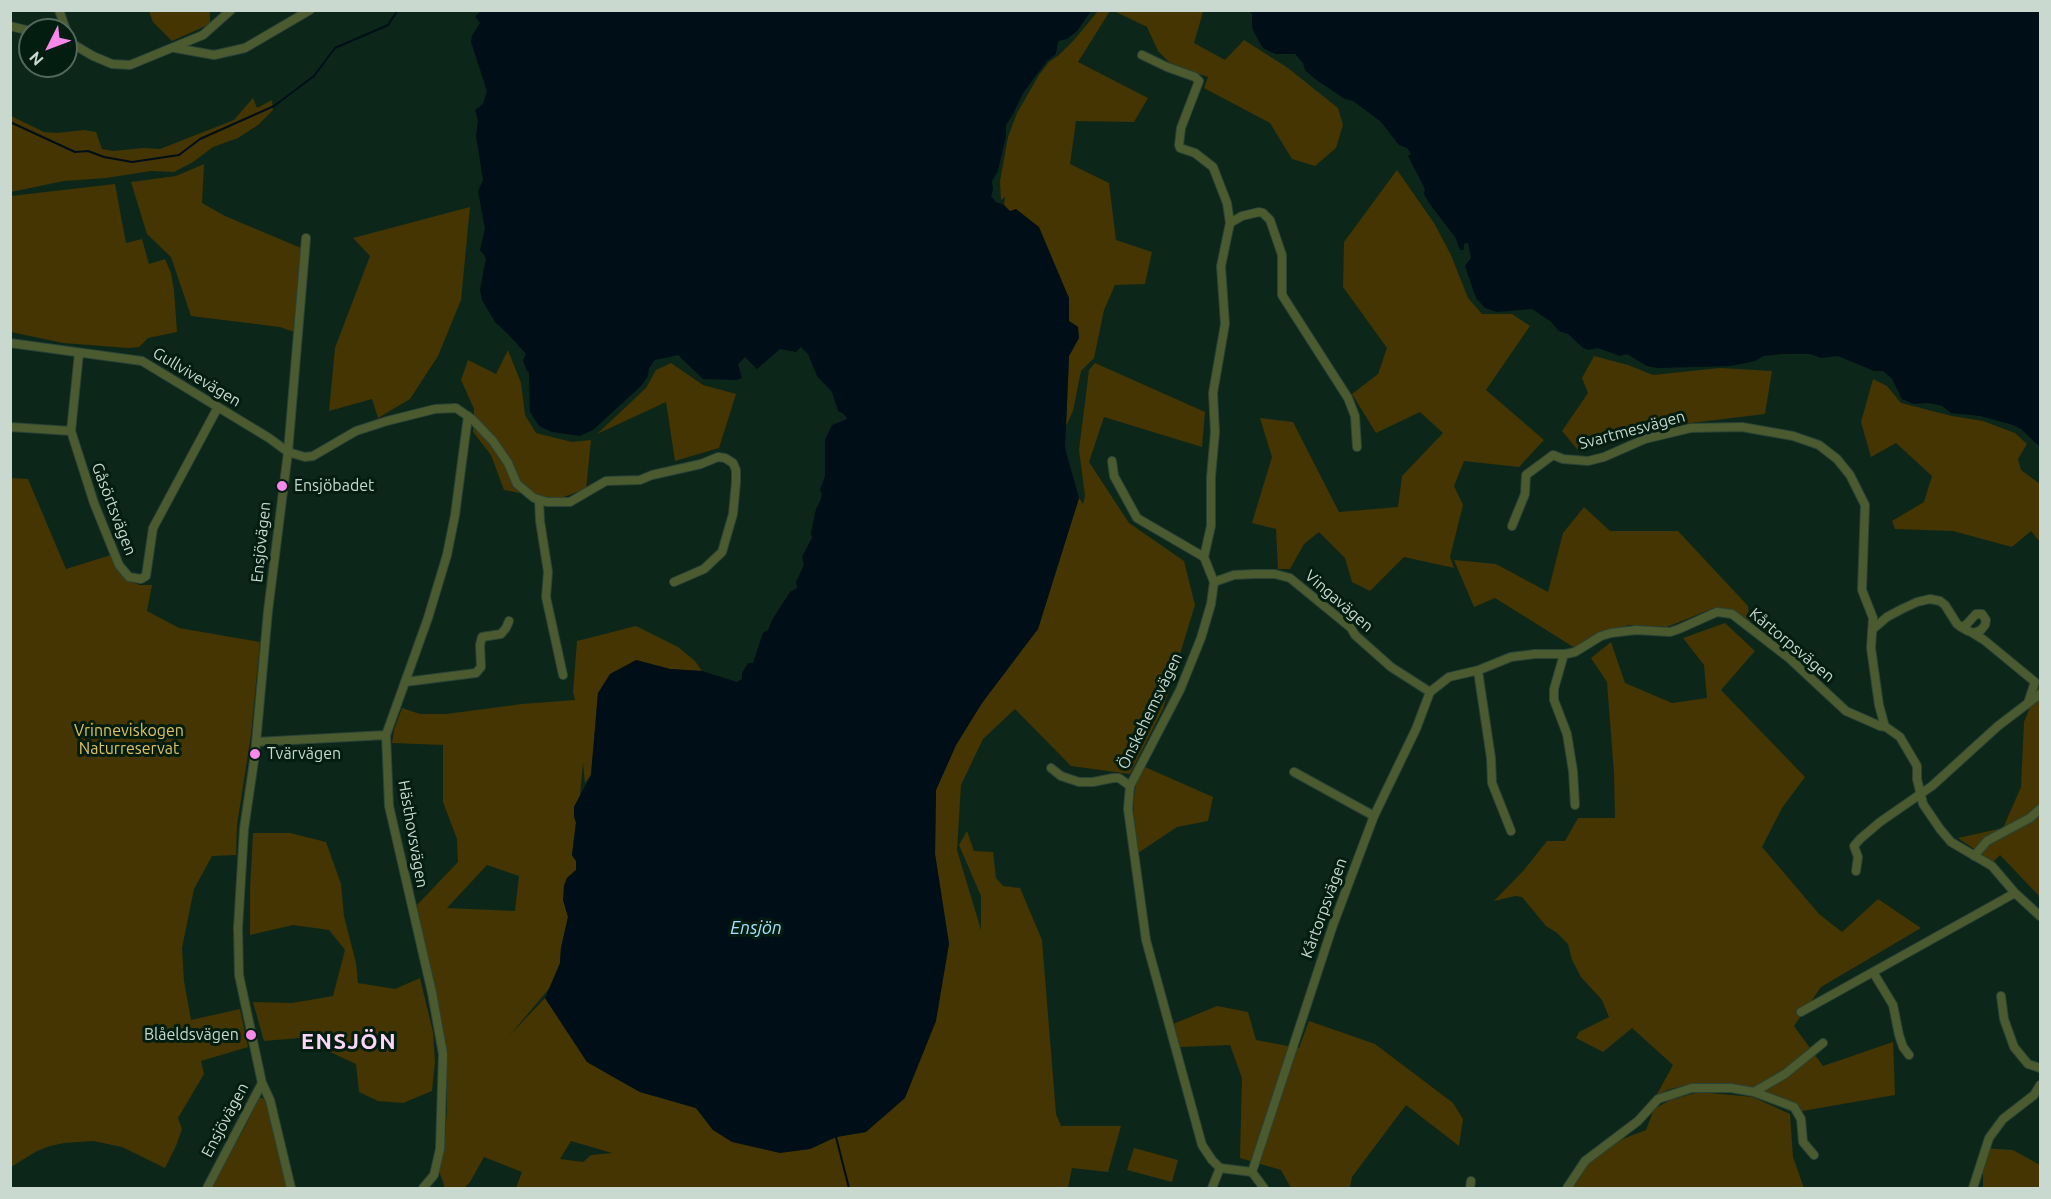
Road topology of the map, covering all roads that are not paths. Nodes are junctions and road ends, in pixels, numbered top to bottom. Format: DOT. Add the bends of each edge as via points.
graph roads {
  1 [pos="231,10"];
  2 [pos="310,10"];
  3 [pos="78,47"];
  4 [pos="174,48"];
  5 [pos="1142,55"];
  6 [pos="1227,207"];
  7 [pos="1242,216"];
  8 [pos="1230,223"];
  9 [pos="306,238"];
  10 [pos="10,343"];
  11 [pos="80,353"];
  12 [pos="218,407"];
  13 [pos="468,416"];
  14 [pos="10,426"];
  15 [pos="71,431"];
  16 [pos="1357,447"];
  17 [pos="288,452"];
  18 [pos="1112,460"];
  19 [pos="539,500"];
  20 [pos="1512,526"];
  21 [pos="1204,557"];
  22 [pos="674,582"];
  23 [pos="1214,582"];
  24 [pos="509,621"];
  25 [pos="1873,629"];
  26 [pos="1564,654"];
  27 [pos="1478,670"];
  28 [pos="563,675"];
  29 [pos="405,682"];
  30 [pos="1430,692"];
  31 [pos="2040,694"];
  32 [pos="2027,703"];
  33 [pos="1885,726"];
  34 [pos="386,735"];
  35 [pos="256,742"];
  36 [pos="1051,768"];
  37 [pos="1294,772"];
  38 [pos="1130,786"];
  39 [pos="1920,796"];
  40 [pos="1575,805"];
  41 [pos="2040,809"];
  42 [pos="1374,816"];
  43 [pos="1511,831"];
  44 [pos="1974,856"];
  45 [pos="1856,871"];
  46 [pos="2014,893"];
  47 [pos="2040,916"];
  48 [pos="1873,972"];
  49 [pos="2001,996"];
  50 [pos="1801,1012"];
  51 [pos="1823,1044"];
  52 [pos="1909,1055"];
  53 [pos="2040,1068"];
  54 [pos="262,1083"];
  55 [pos="2040,1085"];
  56 [pos="1754,1092"];
  57 [pos="1814,1155"];
  58 [pos="1220,1168"];
  59 [pos="1252,1172"];
  60 [pos="207,1188"];
  61 [pos="291,1188"];
  62 [pos="423,1188"];
  63 [pos="1212,1188"];
  64 [pos="1263,1188"];
  65 [pos="1567,1188"];
  66 [pos="1973,1188"];
  1 -- 4 [label="street" via="211,29"];
  2 -- 4 [label="street" via="245,48 214,55"];
  3 -- 4 [label="street" via="112,64 130,65"];
  5 -- 6 [label="street" via="1200,81 1181,128 1179,145 1213,167"];
  6 -- 7 [label="street"];
  6 -- 8 [label="street"];
  7 -- 8 [label="street"];
  7 -- 16 [label="street" via="1259,212 1270,220 1282,255 1282,295 1348,398 1355,416"];
  8 -- 21 [label="street" via="1221,266 1225,324 1213,393 1211,526"];
  9 -- 17 [label="street, Ensjövägen"];
  10 -- 11 [label="street, Gullvivevägen"];
  11 -- 12 [label="street, Gullvivevägen" via="142,361"];
  11 -- 15 [label="street, Gåsörtsvägen"];
  12 -- 15 [label="street, Gåsörtsvägen" via="153,528 146,576 141,579 129,577 119,566"];
  12 -- 17 [label="street, Gullvivevägen"];
  13 -- 17 [label="street" via="456,408 435,409 356,431 313,456"];
  13 -- 19 [label="street" via="493,441 517,484"];
  13 -- 29 [label="street, Hästhovsvägen" via="447,555"];
  14 -- 15 [label="street"];
  17 -- 35 [label="street, Ensjövägen"];
  18 -- 21 [label="street" via="1114,476 1137,518"];
  19 -- 22 [label="street" via="570,502 606,481 640,480 725,458 733,463 736,482 733,514 722,552 704,569"];
  19 -- 28 [label="street" via="548,572 546,597"];
  20 -- 25 [label="street, Svartmesvägen" via="1525,494 1526,475 1553,455 1588,460 1604,457 1645,439 1691,428 1742,427 1793,436 1819,445 1837,459 1865,505 1862,590"];
  21 -- 23 [label="street"];
  23 -- 30 [label="street, Vingavägen" via="1234,575 1275,574 1290,578 1391,667"];
  23 -- 38 [label="street, Önskehemsvägen" via="1206,625 1180,690"];
  24 -- 29 [label="street" via="501,634 482,637 481,667 476,673"];
  25 -- 32 [label="street" via="1917,602 1930,598 1940,601 1964,629 1984,640 2035,682"];
  25 -- 33 [label="street, Svartmesvägen" via="1871,648"];
  26 -- 27 [label="street, Kårtorpsvägen" via="1521,655"];
  26 -- 33 [label="street, Kårtorpsvägen" via="1611,633 1670,632 1717,612 1727,612 1789,658 1846,711"];
  26 -- 40 [label="street" via="1554,689 1557,711 1567,734"];
  27 -- 30 [label="street, Kårtorpsvägen" via="1449,677"];
  27 -- 43 [label="street" via="1492,783"];
  29 -- 34 [label="street, Hästhovsvägen"];
  30 -- 42 [label="street, Kårtorpsvägen"];
  31 -- 32 [label="street"];
  32 -- 39 [label="street"];
  33 -- 39 [label="street, Kårtorpsvägen" via="1900,737 1917,765"];
  34 -- 35 [label="street"];
  34 -- 62 [label="street, Hästhovsvägen" via="389,806 443,1054 440,1149 434,1175"];
  35 -- 54 [label="street, Ensjövägen" via="244,829 237,956"];
  36 -- 38 [label="street" via="1078,783 1119,778"];
  37 -- 42 [label="street"];
  38 -- 58 [label="street, Önskehemsvägen" via="1128,810 1146,940 1202,1145"];
  39 -- 44 [label="street, Kårtorpsvägen" via="1930,817 1950,842"];
  39 -- 45 [label="street" via="1880,822 1854,846 1858,857"];
  41 -- 44 [label="street" via="1987,841"];
  42 -- 59 [label="street, Kårtorpsvägen" via="1325,947"];
  44 -- 46 [label="street, Kårtorpsvägen" via="1992,866"];
  46 -- 47 [label="street, Kårtorpsvägen"];
  46 -- 48 [label="street"];
  48 -- 50 [label="street"];
  48 -- 52 [label="street" via="1893,1005 1899,1035"];
  49 -- 53 [label="street" via="2014,1047 2028,1064"];
  51 -- 56 [label="street"];
  54 -- 60 [label="street, Ensjövägen"];
  54 -- 61 [label="street" via="270,1100"];
  55 -- 66 [label="street" via="2034,1095 2003,1119 1989,1138"];
  56 -- 57 [label="street" via="1794,1107 1801,1119 1803,1142"];
  56 -- 65 [label="street" via="1692,1088 1658,1099 1638,1121 1585,1161"];
  58 -- 59 [label="street"];
  58 -- 63 [label="street"];
  59 -- 64 [label="street"];
}
